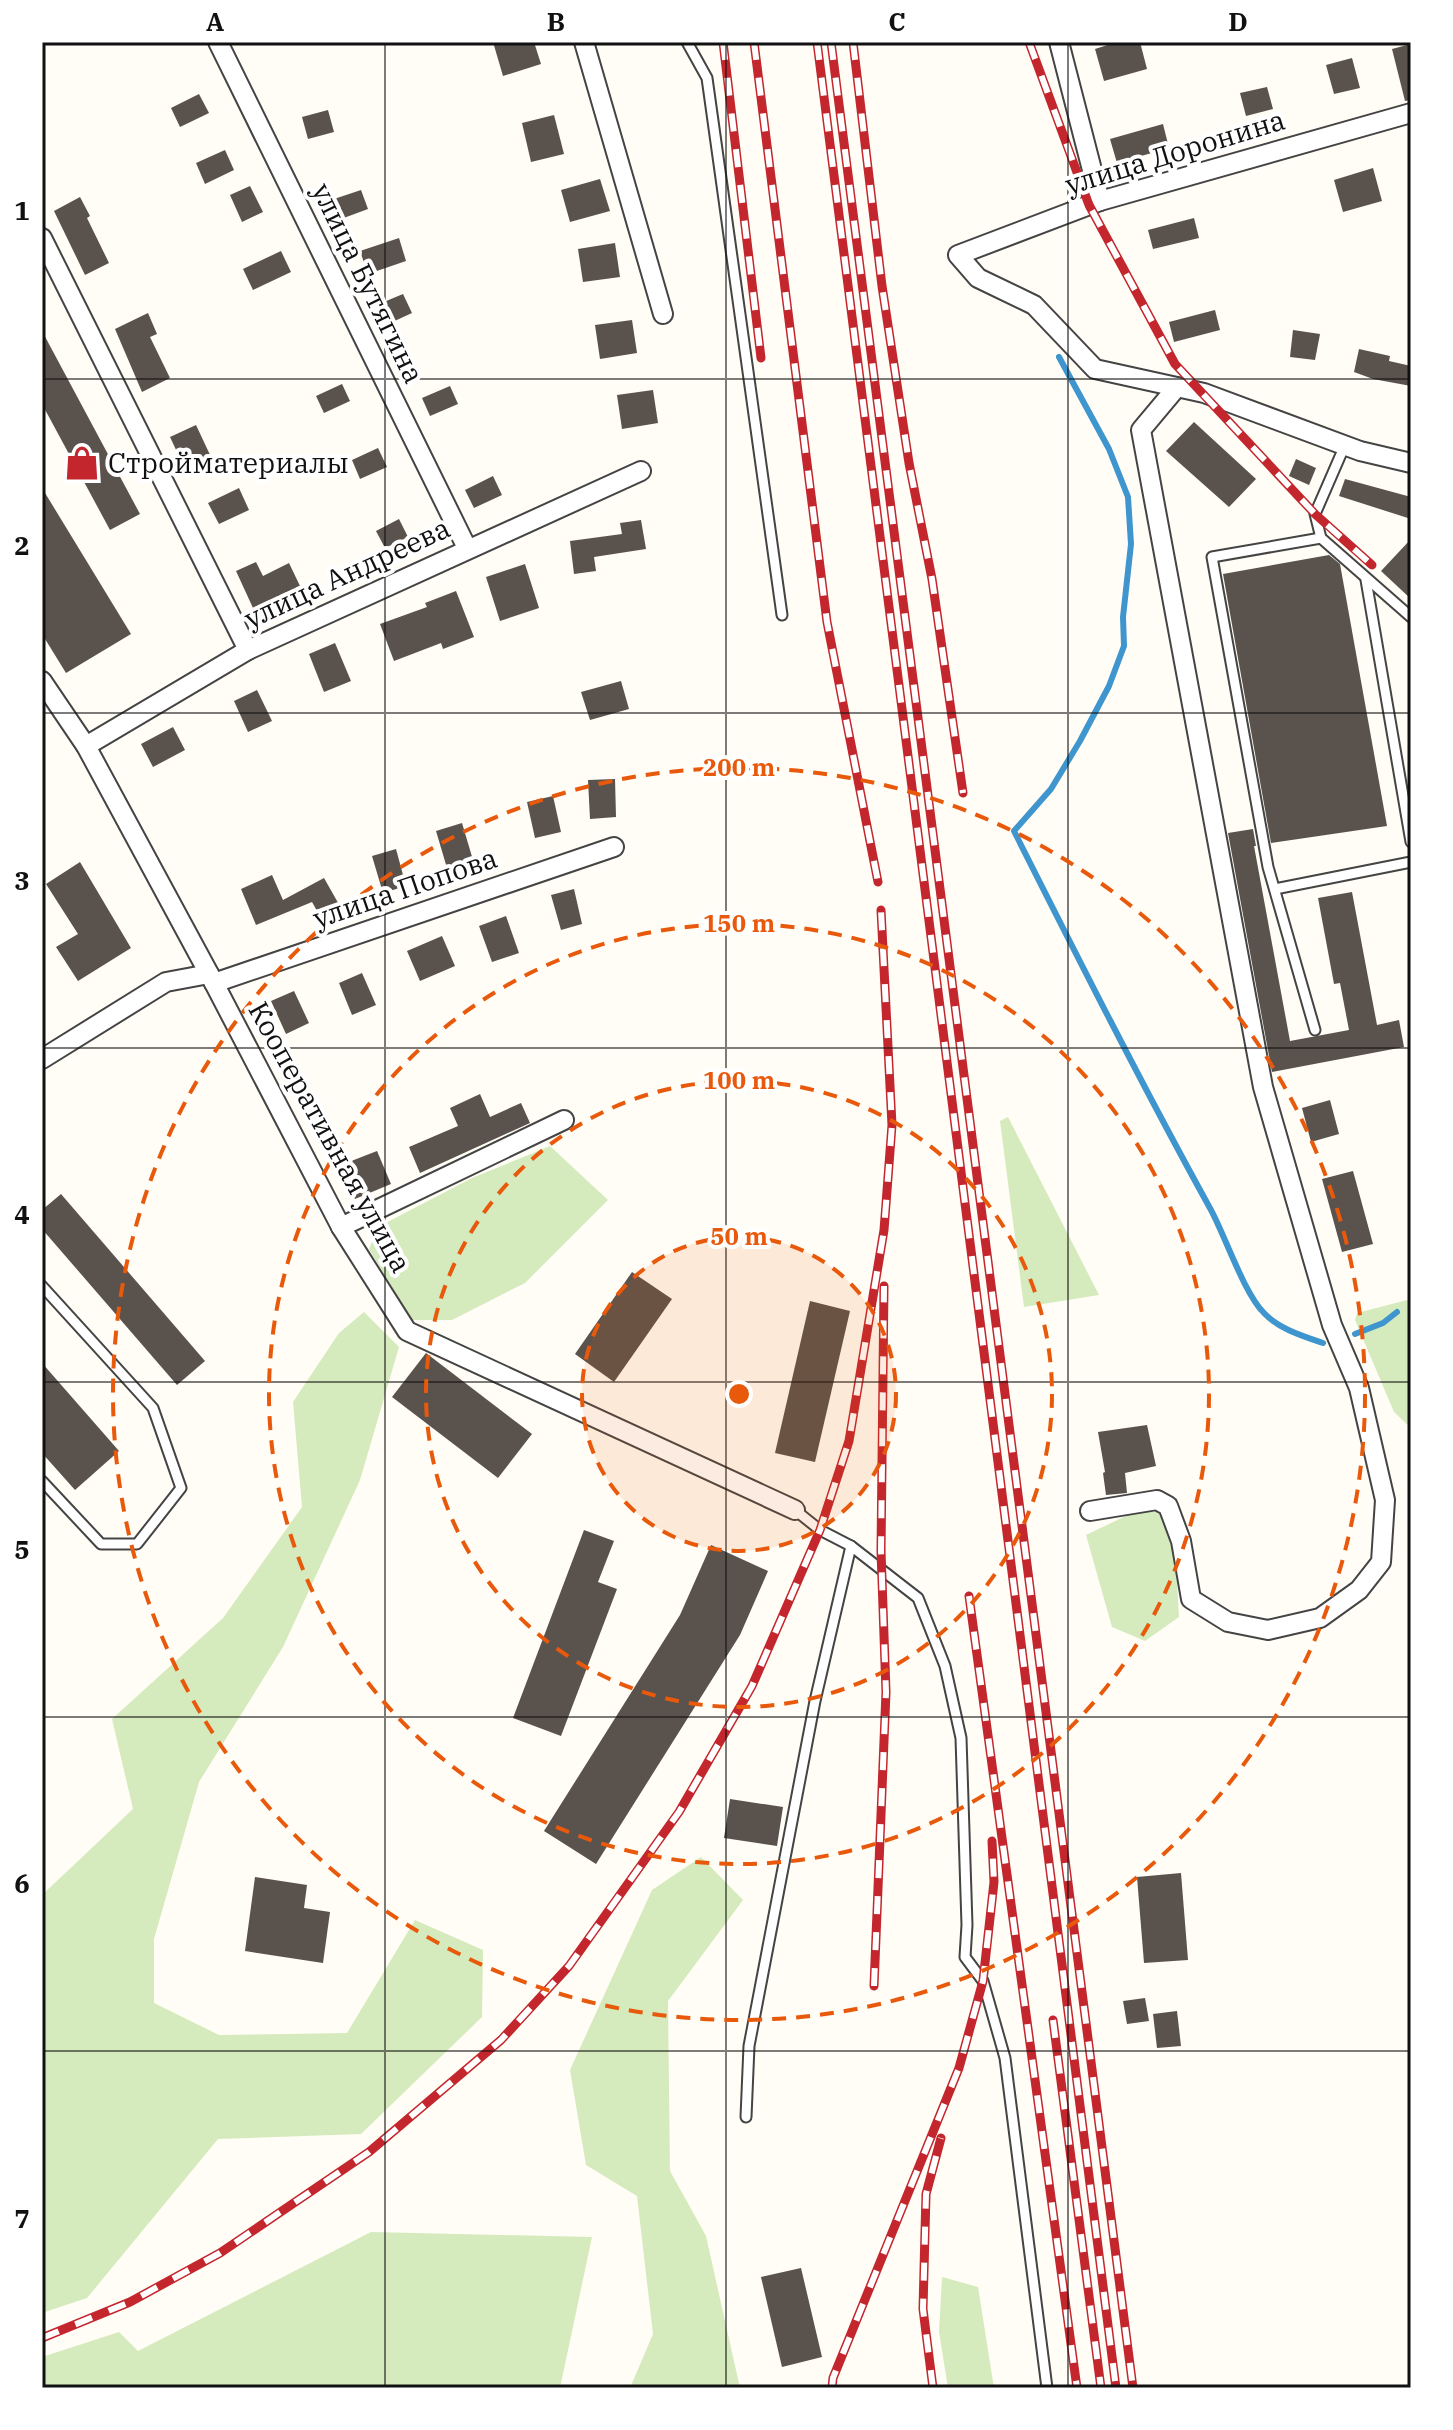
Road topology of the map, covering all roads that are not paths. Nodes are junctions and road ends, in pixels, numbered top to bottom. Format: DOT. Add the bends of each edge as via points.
graph roads {
  1 [pos="218,42"];
  2 [pos="584,42"];
  3 [pos="687,42"];
  4 [pos="1059,42"];
  5 [pos="1411,113"];
  6 [pos="1100,201"];
  7 [pos="42,238"];
  8 [pos="663,314"];
  9 [pos="1177,387"];
  10 [pos="1345,445"];
  11 [pos="1411,463"];
  12 [pos="641,471"];
  13 [pos="1321,538"];
  14 [pos="467,548"];
  15 [pos="1366,580"];
  16 [pos="782,615"];
  17 [pos="1411,617"];
  18 [pos="248,650"];
  19 [pos="42,681"];
  20 [pos="86,746"];
  21 [pos="1411,842"];
  22 [pos="614,847"];
  23 [pos="1411,862"];
  24 [pos="1275,889"];
  25 [pos="211,978"];
  26 [pos="1315,1030"];
  27 [pos="42,1059"];
  28 [pos="564,1120"];
  29 [pos="341,1227"];
  30 [pos="42,1286"];
  31 [pos="42,1481"];
  32 [pos="795,1510"];
  33 [pos="1090,1511"];
  34 [pos="851,1546"];
  35 [pos="746,2117"];
  36 [pos="1047,2388"];
  1 -- 14 [label="street, улица Бутягина"];
  2 -- 8 [label="street"];
  3 -- 16 [label="lane" via="707,78"];
  4 -- 6 [label="street"];
  5 -- 6 [label="street, улица Доронина"];
  6 -- 9 [label="street, улица Доронина" via="958,255 978,278 1034,305 1095,369"];
  7 -- 18 [label="street"];
  9 -- 10 [label="street"];
  9 -- 33 [label="street" via="1141,430 1263,1087 1332,1325 1359,1388 1385,1500 1381,1562 1359,1590 1320,1618 1268,1630 1228,1622 1191,1599 1181,1541 1168,1506 1157,1500"];
  10 -- 11 [label="street"];
  10 -- 13 [label="lane" via="1315,514"];
  12 -- 14 [label="street, улица Андреева"];
  13 -- 15 [label="lane"];
  13 -- 24 [label="lane" via="1212,557"];
  14 -- 18 [label="street, улица Андреева"];
  15 -- 17 [label="lane"];
  15 -- 21 [label="lane"];
  18 -- 20 [label="street, улица Андреева"];
  19 -- 20 [label="street, Кооперативная улица"];
  20 -- 25 [label="street, Кооперативная улица"];
  22 -- 25 [label="street, улица Попова"];
  23 -- 24 [label="lane"];
  24 -- 26 [label="lane"];
  25 -- 27 [label="street, улица Попова" via="166,982"];
  25 -- 29 [label="street, Кооперативная улица"];
  28 -- 29 [label="street"];
  29 -- 32 [label="street, Кооперативная улица" via="407,1331"];
  30 -- 31 [label="lane" via="153,1408 181,1488 137,1544 101,1544"];
  32 -- 34 [label="lane"];
  34 -- 35 [label="lane" via="812,1717 749,2046"];
  34 -- 36 [label="lane" via="918,1598 948,1680 961,1738 965,1957 983,1981 1005,2058"];
}
